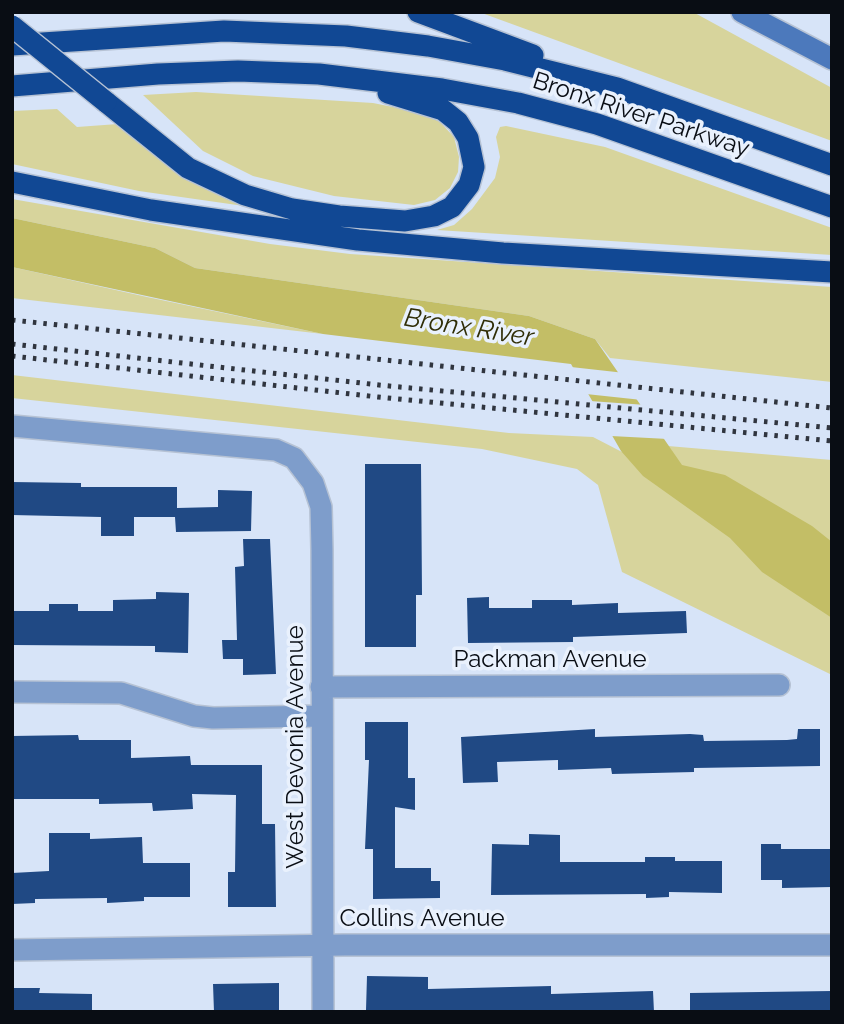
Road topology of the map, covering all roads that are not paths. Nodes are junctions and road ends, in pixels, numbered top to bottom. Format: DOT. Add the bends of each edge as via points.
graph roads {
  1 [pos="418,12"];
  2 [pos="742,12"];
  3 [pos="12,26"];
  4 [pos="12,45"];
  5 [pos="832,59"];
  6 [pos="319,74"];
  7 [pos="12,86"];
  8 [pos="617,88"];
  9 [pos="832,165"];
  10 [pos="12,182"];
  11 [pos="832,207"];
  12 [pos="832,272"];
  13 [pos="12,426"];
  14 [pos="779,685"];
  15 [pos="321,687"];
  16 [pos="12,692"];
  17 [pos="321,716"];
  18 [pos="832,945"];
  19 [pos="323,946"];
  20 [pos="12,950"];
  21 [pos="323,1012"];
  1 -- 8 [label="highway"];
  2 -- 5 [label="street"];
  3 -- 6 [label="highway, bridge" via="202,176 230,190 277,205 339,216 415,220 443,213 465,193 474,157 464,130 451,116 423,102"];
  4 -- 8 [label="highway, Bronx River Parkway" via="180,33 309,34 466,52"];
  6 -- 7 [label="highway, Bronx River Parkway" via="200,72"];
  6 -- 11 [label="highway, Bronx River Parkway" via="442,89 558,113"];
  8 -- 9 [label="highway, Bronx River Parkway"];
  10 -- 12 [label="highway" via="164,212 358,240"];
  13 -- 15 [label="street, West Devonia Avenue" via="276,450 294,457 313,483 321,507"];
  14 -- 15 [label="street, Packman Avenue"];
  15 -- 17 [label="street, West Devonia Avenue"];
  16 -- 17 [label="street" via="121,693 213,718"];
  17 -- 19 [label="street, West Devonia Avenue"];
  18 -- 19 [label="street, Collins Avenue"];
  19 -- 20 [label="street, Collins Avenue"];
  19 -- 21 [label="street, West Devonia Avenue"];
}
